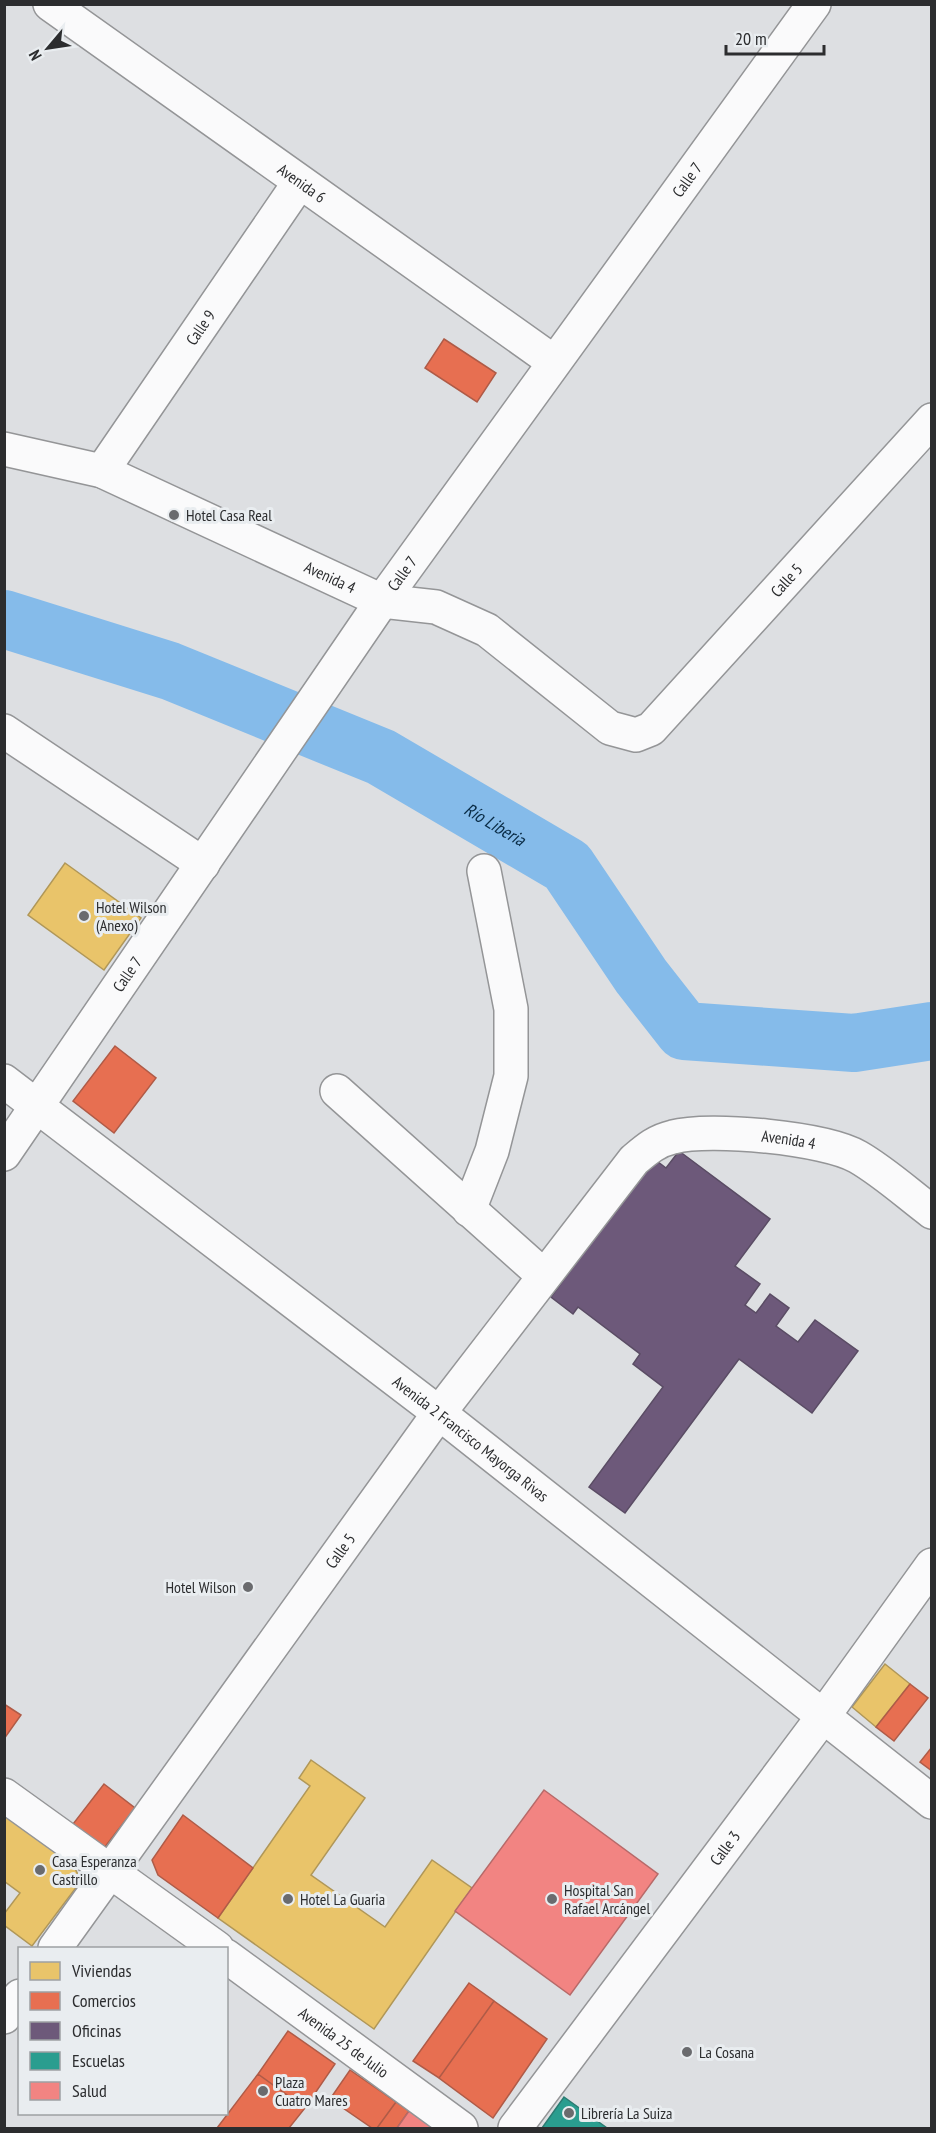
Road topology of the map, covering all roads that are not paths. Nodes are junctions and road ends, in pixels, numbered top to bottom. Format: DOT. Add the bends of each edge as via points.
graph roads {
  1 [pos="50,4"];
  2 [pos="814,4"];
  3 [pos="299,183"];
  4 [pos="554,362"];
  5 [pos="932,420"];
  6 [pos="4,449"];
  7 [pos="102,471"];
  8 [pos="382,601"];
  9 [pos="4,730"];
  10 [pos="636,735"];
  11 [pos="203,864"];
  12 [pos="484,872"];
  13 [pos="4,1081"];
  14 [pos="337,1091"];
  15 [pos="38,1107"];
  16 [pos="4,1154"];
  17 [pos="634,1160"];
  18 [pos="469,1210"];
  19 [pos="932,1212"];
  20 [pos="544,1276"];
  21 [pos="439,1413"];
  22 [pos="932,1565"];
  23 [pos="822,1718"];
  24 [pos="4,1795"];
  25 [pos="932,1802"];
  26 [pos="112,1871"];
  27 [pos="56,1947"];
  28 [pos="216,1947"];
  29 [pos="228,1957"];
  30 [pos="18,1999"];
  31 [pos="4,2017"];
  32 [pos="461,2128"];
  33 [pos="515,2128"];
  1 -- 3 [label="street, Avenida 6"];
  2 -- 4 [label="street, Calle 7"];
  3 -- 4 [label="street, Avenida 6"];
  3 -- 7 [label="street, Calle 9"];
  4 -- 8 [label="street, Calle 7"];
  5 -- 10 [label="street, Calle 5" via="651,729"];
  6 -- 7 [label="street, Avenida 4"];
  7 -- 8 [label="street, Avenida 4"];
  8 -- 10 [label="street, Avenida 4" via="436,607 487,630 610,728"];
  8 -- 11 [label="street, Calle 7"];
  9 -- 11 [label="street"];
  11 -- 15 [label="street, Calle 7"];
  12 -- 18 [label="street" via="511,1009 511,1076 492,1151"];
  13 -- 15 [label="street, Avenida 2 Francisco Mayorga Rivas"];
  14 -- 18 [label="street"];
  15 -- 16 [label="street, Calle 7"];
  15 -- 21 [label="street, Avenida 2 Francisco Mayorga Rivas"];
  17 -- 19 [label="street, Avenida 4" via="652,1144 675,1136 720,1132 820,1145 857,1156"];
  17 -- 20 [label="street, Calle 5"];
  18 -- 20 [label="street"];
  20 -- 21 [label="street, Calle 5"];
  21 -- 23 [label="street, Avenida 2 Francisco Mayorga Rivas"];
  21 -- 26 [label="street, Calle 5"];
  22 -- 23 [label="street, Calle 3"];
  23 -- 25 [label="street, Avenida 2 Francisco Mayorga Rivas"];
  23 -- 33 [label="street, Calle 3"];
  24 -- 26 [label="street"];
  26 -- 27 [label="street, Calle 5"];
  26 -- 28 [label="street"];
  29 -- 32 [label="street, Avenida 25 de Julio"];
  30 -- 31 [label="street"];
}
